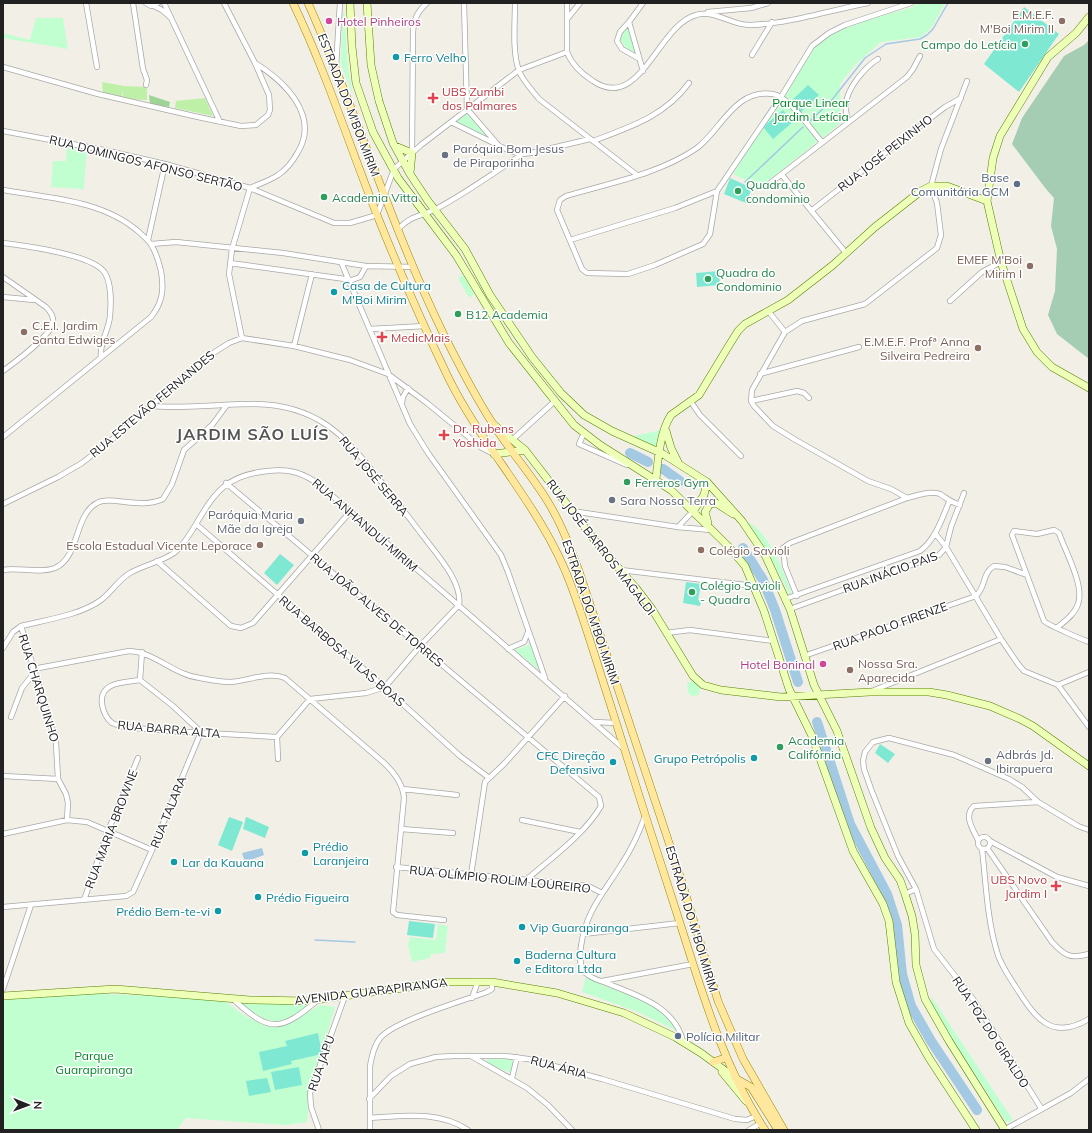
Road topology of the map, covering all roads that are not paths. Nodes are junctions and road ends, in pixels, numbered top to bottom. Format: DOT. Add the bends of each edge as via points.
graph roads {
  1 [pos="86,3"];
  2 [pos="133,3"];
  3 [pos="141,3"];
  4 [pos="164,3"];
  5 [pos="224,3"];
  6 [pos="293,3"];
  7 [pos="308,3"];
  8 [pos="340,3"];
  9 [pos="350,3"];
  10 [pos="367,3"];
  11 [pos="427,3"];
  12 [pos="464,3"];
  13 [pos="515,3"];
  14 [pos="566,3"];
  15 [pos="580,3"];
  16 [pos="643,3"];
  17 [pos="768,3"];
  18 [pos="841,3"];
  19 [pos="868,3"];
  20 [pos="911,3"];
  21 [pos="146,4"];
  22 [pos="156,5"];
  23 [pos="835,9"];
  24 [pos="708,12"];
  25 [pos="1089,17"];
  26 [pos="171,18"];
  27 [pos="567,19"];
  28 [pos="629,22"];
  29 [pos="772,22"];
  30 [pos="567,52"];
  31 [pos="752,54"];
  32 [pos="920,56"];
  33 [pos="638,58"];
  34 [pos="878,59"];
  35 [pos="255,63"];
  36 [pos="3,67"];
  37 [pos="97,67"];
  38 [pos="336,70"];
  39 [pos="519,70"];
  40 [pos="643,71"];
  41 [pos="967,81"];
  42 [pos="689,83"];
  43 [pos="146,85"];
  44 [pos="781,97"];
  45 [pos="961,98"];
  46 [pos="466,109"];
  47 [pos="220,122"];
  48 [pos="451,122"];
  49 [pos="848,122"];
  50 [pos="3,131"];
  51 [pos="592,140"];
  52 [pos="822,142"];
  53 [pos="394,144"];
  54 [pos="499,146"];
  55 [pos="412,153"];
  56 [pos="522,154"];
  57 [pos="403,161"];
  58 [pos="164,164"];
  59 [pos="394,169"];
  60 [pos="410,174"];
  61 [pos="782,175"];
  62 [pos="637,176"];
  63 [pos="769,184"];
  64 [pos="931,186"];
  65 [pos="250,188"];
  66 [pos="3,190"];
  67 [pos="717,191"];
  68 [pos="384,195"];
  69 [pos="987,201"];
  70 [pos="435,210"];
  71 [pos="811,211"];
  72 [pos="424,213"];
  73 [pos="377,215"];
  74 [pos="398,229"];
  75 [pos="570,240"];
  76 [pos="150,242"];
  77 [pos="3,243"];
  78 [pos="232,249"];
  79 [pos="846,253"];
  80 [pos="341,262"];
  81 [pos="1001,262"];
  82 [pos="230,263"];
  83 [pos="366,266"];
  84 [pos="399,267"];
  85 [pos="414,267"];
  86 [pos="312,274"];
  87 [pos="3,277"];
  88 [pos="347,279"];
  89 [pos="3,297"];
  90 [pos="36,300"];
  91 [pos="950,301"];
  92 [pos="769,312"];
  93 [pos="425,326"];
  94 [pos="370,329"];
  95 [pos="785,332"];
  96 [pos="242,338"];
  97 [pos="294,346"];
  98 [pos="859,347"];
  99 [pos="101,357"];
  100 [pos="3,371"];
  101 [pos="388,374"];
  102 [pos="760,374"];
  103 [pos="408,388"];
  104 [pos="1089,388"];
  105 [pos="810,398"];
  106 [pos="555,401"];
  107 [pos="751,401"];
  108 [pos="691,402"];
  109 [pos="227,405"];
  110 [pos="402,405"];
  111 [pos="149,406"];
  112 [pos="491,422"];
  113 [pos="666,427"];
  114 [pos="584,434"];
  115 [pos="3,437"];
  116 [pos="512,440"];
  117 [pos="525,450"];
  118 [pos="510,451"];
  119 [pos="660,452"];
  120 [pos="494,454"];
  121 [pos="741,456"];
  122 [pos="678,462"];
  123 [pos="637,466"];
  124 [pos="656,479"];
  125 [pos="707,482"];
  126 [pos="226,484"];
  127 [pos="964,493"];
  128 [pos="907,498"];
  129 [pos="949,502"];
  130 [pos="3,504"];
  131 [pos="960,505"];
  132 [pos="694,510"];
  133 [pos="570,511"];
  134 [pos="350,512"];
  135 [pos="742,521"];
  136 [pos="196,524"];
  137 [pos="678,527"];
  138 [pos="712,530"];
  139 [pos="935,533"];
  140 [pos="946,547"];
  141 [pos="312,555"];
  142 [pos="157,561"];
  143 [pos="3,570"];
  144 [pos="620,570"];
  145 [pos="1027,575"];
  146 [pos="754,586"];
  147 [pos="278,595"];
  148 [pos="797,596"];
  149 [pos="976,596"];
  150 [pos="786,599"];
  151 [pos="459,605"];
  152 [pos="790,609"];
  153 [pos="20,626"];
  154 [pos="1058,627"];
  155 [pos="528,631"];
  156 [pos="666,633"];
  157 [pos="1001,639"];
  158 [pos="774,641"];
  159 [pos="1089,642"];
  160 [pos="420,646"];
  161 [pos="3,648"];
  162 [pos="508,649"];
  163 [pos="142,652"];
  164 [pos="804,656"];
  165 [pos="33,671"];
  166 [pos="1089,672"];
  167 [pos="140,680"];
  168 [pos="546,680"];
  169 [pos="899,680"];
  170 [pos="1058,685"];
  171 [pos="385,687"];
  172 [pos="891,691"];
  173 [pos="870,692"];
  174 [pos="818,694"];
  175 [pos="565,696"];
  176 [pos="793,697"];
  177 [pos="310,699"];
  178 [pos="11,717"];
  179 [pos="594,722"];
  180 [pos="616,723"];
  181 [pos="1089,727"];
  182 [pos="201,732"];
  183 [pos="633,737"];
  184 [pos="277,738"];
  185 [pos="527,739"];
  186 [pos="624,748"];
  187 [pos="138,758"];
  188 [pos="278,759"];
  189 [pos="1089,766"];
  190 [pos="3,776"];
  191 [pos="488,777"];
  192 [pos="58,779"];
  193 [pos="403,789"];
  194 [pos="457,795"];
  195 [pos="1038,802"];
  196 [pos="645,814"];
  197 [pos="67,820"];
  198 [pos="522,820"];
  199 [pos="970,824"];
  200 [pos="401,829"];
  201 [pos="1089,830"];
  202 [pos="108,832"];
  203 [pos="580,832"];
  204 [pos="453,833"];
  205 [pos="3,834"];
  206 [pos="982,837"];
  207 [pos="978,840"];
  208 [pos="990,841"];
  209 [pos="985,849"];
  210 [pos="152,850"];
  211 [pos="396,867"];
  212 [pos="471,875"];
  213 [pos="526,880"];
  214 [pos="1089,886"];
  215 [pos="916,889"];
  216 [pos="602,893"];
  217 [pos="905,894"];
  218 [pos="84,900"];
  219 [pos="32,905"];
  220 [pos="3,907"];
  221 [pos="444,920"];
  222 [pos="680,923"];
  223 [pos="583,934"];
  224 [pos="1089,954"];
  225 [pos="694,964"];
  226 [pos="478,981"];
  227 [pos="601,981"];
  228 [pos="492,982"];
  229 [pos="3,990"];
  230 [pos="3,996"];
  231 [pos="345,996"];
  232 [pos="472,998"];
  233 [pos="234,999"];
  234 [pos="318,1000"];
  235 [pos="1089,1019"];
  236 [pos="683,1041"];
  237 [pos="469,1055"];
  238 [pos="517,1057"];
  239 [pos="725,1058"];
  240 [pos="713,1062"];
  241 [pos="720,1068"];
  242 [pos="512,1078"];
  243 [pos="735,1078"];
  244 [pos="1089,1079"];
  245 [pos="370,1099"];
  246 [pos="749,1104"];
  247 [pos="1041,1108"];
  248 [pos="756,1116"];
  249 [pos="370,1118"];
  250 [pos="761,1123"];
  251 [pos="319,1130"];
  252 [pos="370,1130"];
  253 [pos="468,1130"];
  254 [pos="572,1130"];
  255 [pos="749,1130"];
  256 [pos="765,1130"];
  257 [pos="778,1130"];
  258 [pos="784,1130"];
  259 [pos="976,1130"];
  260 [pos="1004,1130"];
  1 -- 37 [label="street"];
  2 -- 43 [label="street"];
  3 -- 21 [label="street"];
  4 -- 26 [label="street"];
  5 -- 35 [label="street"];
  6 -- 73 [label="main road, ESTRADA DO M'BOI MIRIM" via="323,70"];
  7 -- 38 [label="main road, ESTRADA DO M'BOI MIRIM"];
  8 -- 38 [label="street"];
  9 -- 59 [label="main road" via="356,83 373,132"];
  10 -- 53 [label="main road" via="371,65 379,101"];
  11 -- 55 [label="street" via="418,12 413,26"];
  12 -- 46 [label="street"];
  13 -- 39 [label="street" via="515,39"];
  14 -- 27 [label="street"];
  15 -- 27 [label="street"];
  16 -- 28 [label="street"];
  17 -- 24 [label="street" via="751,8"];
  18 -- 23 [label="street"];
  19 -- 23 [label="street"];
  20 -- 44 [label="street" via="845,25 819,39"];
  21 -- 22 [label="street"];
  22 -- 26 [label="street"];
  23 -- 29 [label="street"];
  24 -- 29 [label="street" via="742,24"];
  24 -- 40 [label="street" via="695,15 680,24"];
  25 -- 69 [label="main road" via="1076,33 1048,57 1000,136 993,158"];
  26 -- 47 [label="street"];
  27 -- 30 [label="street"];
  28 -- 33 [label="street"];
  28 -- 33 [label="street" via="620,32 617,41 622,49"];
  29 -- 31 [label="street"];
  30 -- 39 [label="street"];
  30 -- 40 [label="street" via="585,76 608,89 622,86"];
  32 -- 49 [label="street" via="907,77"];
  33 -- 40 [label="street"];
  34 -- 49 [label="street" via="860,76 848,95"];
  35 -- 47 [label="street" via="269,95 271,103 268,115 256,125 247,127"];
  35 -- 65 [label="street" via="279,80 297,102 303,119 303,138 288,167 268,181"];
  36 -- 47 [label="street" via="98,94"];
  38 -- 68 [label="main road, ESTRADA DO M'BOI MIRIM"];
  39 -- 46 [label="street"];
  39 -- 51 [label="street" via="539,99"];
  41 -- 45 [label="street"];
  42 -- 51 [label="street" via="661,112 629,128"];
  44 -- 52 [label="street"];
  44 -- 62 [label="street" via="764,95 742,101 698,147 672,162"];
  44 -- 67 [label="street"];
  45 -- 64 [label="street" via="941,149"];
  45 -- 71 [label="street, RUA JOSÉ PEIXINHO" via="945,107"];
  46 -- 48 [label="street"];
  46 -- 54 [label="street"];
  48 -- 54 [label="street"];
  48 -- 55 [label="street"];
  49 -- 52 [label="street"];
  50 -- 58 [label="street, RUA DOMINGOS AFONSO SERTÃO" via="57,140"];
  51 -- 56 [label="street"];
  51 -- 62 [label="street"];
  52 -- 61 [label="street"];
  53 -- 55 [label="main road"];
  53 -- 57 [label="main road"];
  54 -- 56 [label="street" via="510,152"];
  55 -- 57 [label="street"];
  55 -- 60 [label="main road"];
  56 -- 70 [label="street"];
  57 -- 59 [label="street"];
  57 -- 60 [label="main road"];
  58 -- 65 [label="street, RUA DOMINGOS AFONSO SERTÃO"];
  58 -- 76 [label="street"];
  59 -- 68 [label="street"];
  59 -- 72 [label="main road"];
  60 -- 70 [label="main road"];
  61 -- 63 [label="street"];
  61 -- 71 [label="street"];
  62 -- 75 [label="street" via="566,196 560,200 557,210"];
  64 -- 69 [label="main road" via="947,186"];
  64 -- 79 [label="main road" via="875,227"];
  64 -- 95 [label="street" via="937,203 941,235 937,248 865,304 802,321"];
  65 -- 73 [label="street, RUA DOMINGOS AFONSO SERTÃO" via="334,223 350,223"];
  65 -- 78 [label="street"];
  66 -- 76 [label="street" via="102,210 123,220"];
  67 -- 75 [label="street" via="675,208"];
  67 -- 75 [label="street" via="710,234 703,244 655,265 628,274 587,273 582,269"];
  68 -- 73 [label="street"];
  68 -- 74 [label="main road, ESTRADA DO M'BOI MIRIM"];
  69 -- 81 [label="main road"];
  70 -- 72 [label="street"];
  70 -- 119 [label="main road" via="465,249 508,324 561,393 594,422"];
  71 -- 79 [label="street"];
  72 -- 74 [label="street" via="408,220"];
  72 -- 106 [label="main road" via="456,255 509,343"];
  73 -- 84 [label="main road, ESTRADA DO M'BOI MIRIM"];
  74 -- 85 [label="main road, ESTRADA DO M'BOI MIRIM"];
  76 -- 78 [label="street" via="176,242"];
  76 -- 99 [label="street" via="159,263 162,300 158,309 139,328"];
  77 -- 99 [label="street" via="76,257 101,269 107,279 111,304"];
  78 -- 80 [label="street" via="283,253"];
  78 -- 82 [label="street"];
  79 -- 92 [label="main road" via="788,300"];
  80 -- 83 [label="street"];
  80 -- 88 [label="street"];
  81 -- 91 [label="street" via="982,272"];
  81 -- 104 [label="main road" via="1023,329 1037,352 1052,366"];
  82 -- 86 [label="street"];
  82 -- 96 [label="street" via="230,282"];
  83 -- 84 [label="street"];
  83 -- 88 [label="street" via="358,279"];
  84 -- 85 [label="street"];
  84 -- 93 [label="main road, ESTRADA DO M'BOI MIRIM"];
  85 -- 112 [label="main road, ESTRADA DO M'BOI MIRIM" via="450,345"];
  86 -- 88 [label="street"];
  86 -- 97 [label="street"];
  87 -- 90 [label="street"];
  88 -- 94 [label="street"];
  89 -- 90 [label="street"];
  90 -- 100 [label="street" via="51,314 53,320 50,329 30,350"];
  92 -- 95 [label="street"];
  92 -- 108 [label="main road" via="753,318 738,331 706,386"];
  93 -- 94 [label="street"];
  93 -- 120 [label="main road, ESTRADA DO M'BOI MIRIM" via="453,386"];
  94 -- 101 [label="street"];
  95 -- 102 [label="street"];
  96 -- 97 [label="street"];
  96 -- 111 [label="street, RUA ESTEVÃO FERNANDES" via="207,356"];
  97 -- 101 [label="street" via="350,360"];
  98 -- 102 [label="street"];
  99 -- 115 [label="street"];
  101 -- 103 [label="street"];
  101 -- 110 [label="street"];
  102 -- 107 [label="street" via="752,390"];
  103 -- 110 [label="street"];
  103 -- 120 [label="street" via="482,448"];
  105 -- 107 [label="street" via="797,391"];
  106 -- 114 [label="main road"];
  106 -- 116 [label="street"];
  107 -- 128 [label="street" via="773,426 868,481"];
  108 -- 113 [label="main road" via="671,415"];
  108 -- 121 [label="street" via="700,415"];
  109 -- 111 [label="street, RUA JOSÉ SERRA" via="171,408"];
  109 -- 143 [label="street" via="212,425 184,450 172,484 163,499 144,504 104,501 96,503 84,518 65,559 58,566 46,569"];
  109 -- 151 [label="street, RUA JOSÉ SERRA" via="256,404 293,409 320,421 340,434 364,460 448,571 459,594"];
  110 -- 155 [label="street" via="410,424 428,453 501,555"];
  111 -- 130 [label="street, RUA ESTEVÃO FERNANDES" via="82,463"];
  112 -- 116 [label="main road, RUA JOSÉ BARROS MAGALDI"];
  112 -- 118 [label="main road, ESTRADA DO M'BOI MIRIM"];
  113 -- 119 [label="main road"];
  113 -- 122 [label="main road" via="668,441"];
  114 -- 123 [label="main road"];
  114 -- 123 [label="street" via="579,444 624,464"];
  116 -- 117 [label="main road, RUA JOSÉ BARROS MAGALDI"];
  117 -- 118 [label="main road"];
  117 -- 133 [label="main road, RUA JOSÉ BARROS MAGALDI"];
  118 -- 120 [label="main road"];
  118 -- 183 [label="main road, ESTRADA DO M'BOI MIRIM" via="548,502 569,544"];
  119 -- 122 [label="main road"];
  119 -- 124 [label="main road"];
  120 -- 180 [label="main road, ESTRADA DO M'BOI MIRIM" via="526,499 556,549 572,589"];
  122 -- 125 [label="main road"];
  123 -- 124 [label="main road"];
  124 -- 132 [label="main road"];
  125 -- 132 [label="main road" via="704,495"];
  125 -- 135 [label="main road"];
  126 -- 134 [label="street, RUA ANHANDUÍ-MIRIM" via="240,476 255,472 294,471 310,478"];
  126 -- 136 [label="street, RUA ANHANDUÍ-MIRIM" via="207,505"];
  126 -- 141 [label="street, RUA JOÃO ALVES DE TORRES"];
  127 -- 131 [label="street, RUA INÁCIO PAIS"];
  128 -- 129 [label="street" via="935,493"];
  128 -- 148 [label="street" via="792,541 783,548 785,566"];
  129 -- 131 [label="street"];
  129 -- 139 [label="street, RUA INÁCIO PAIS"];
  131 -- 140 [label="street, RUA INÁCIO PAIS"];
  132 -- 137 [label="street"];
  132 -- 138 [label="main road"];
  133 -- 137 [label="street"];
  133 -- 144 [label="main road, RUA JOSÉ BARROS MAGALDI"];
  134 -- 141 [label="street"];
  134 -- 151 [label="street, RUA ANHANDUÍ-MIRIM"];
  135 -- 138 [label="main road" via="715,503 707,507 705,512"];
  135 -- 150 [label="main road" via="765,555"];
  136 -- 142 [label="street, RUA ANHANDUÍ-MIRIM" via="176,551"];
  136 -- 147 [label="street, RUA BARBOSA VILAS BOAS"];
  137 -- 138 [label="street"];
  138 -- 146 [label="main road" via="738,557"];
  139 -- 140 [label="street"];
  139 -- 148 [label="street, RUA INÁCIO PAIS" via="926,547 914,554"];
  140 -- 149 [label="street"];
  140 -- 152 [label="street, RUA INÁCIO PAIS" via="939,555"];
  141 -- 147 [label="street"];
  141 -- 160 [label="street, RUA JOÃO ALVES DE TORRES"];
  142 -- 147 [label="street" via="236,628 247,627 253,623"];
  142 -- 153 [label="street, RUA ANHANDUÍ-MIRIM" via="126,576 101,600 90,606"];
  144 -- 146 [label="street"];
  144 -- 156 [label="main road, RUA JOSÉ BARROS MAGALDI" via="652,609"];
  145 -- 149 [label="street" via="994,566 986,572 982,588"];
  145 -- 154 [label="street" via="1044,621"];
  145 -- 154 [label="street" via="1012,532 1037,534 1057,531 1079,586 1080,597 1071,615"];
  146 -- 158 [label="main road"];
  147 -- 171 [label="street, RUA BARBOSA VILAS BOAS"];
  148 -- 150 [label="street, RUA INÁCIO PAIS"];
  149 -- 157 [label="street"];
  149 -- 164 [label="street, RUA PAOLO FIRENZE"];
  150 -- 152 [label="main road"];
  151 -- 160 [label="street"];
  151 -- 162 [label="street, RUA ANHANDUÍ-MIRIM"];
  152 -- 164 [label="main road"];
  153 -- 161 [label="street"];
  153 -- 165 [label="street, RUA CHARQUINHO"];
  154 -- 159 [label="street"];
  155 -- 162 [label="street" via="524,642"];
  155 -- 168 [label="street"];
  156 -- 158 [label="street" via="690,630"];
  156 -- 176 [label="main road, RUA JOSÉ BARROS MAGALDI" via="693,676 703,685 736,693"];
  157 -- 169 [label="street"];
  157 -- 170 [label="street" via="1024,671"];
  158 -- 176 [label="main road"];
  160 -- 171 [label="street"];
  160 -- 185 [label="street, RUA JOÃO ALVES DE TORRES"];
  162 -- 168 [label="street, RUA ANHANDUÍ-MIRIM"];
  163 -- 165 [label="street" via="100,655"];
  163 -- 167 [label="street"];
  163 -- 177 [label="street" via="197,678 230,682 263,676 280,676"];
  164 -- 174 [label="main road"];
  165 -- 178 [label="street" via="22,688"];
  165 -- 192 [label="street, RUA CHARQUINHO" via="56,743"];
  166 -- 170 [label="street"];
  167 -- 182 [label="street"];
  167 -- 182 [label="street, RUA BARRA ALTA" via="114,684 105,690 102,708 112,724 123,727"];
  168 -- 175 [label="street, RUA ANHANDUÍ-MIRIM"];
  169 -- 172 [label="street"];
  169 -- 173 [label="street"];
  170 -- 181 [label="street"];
  171 -- 177 [label="street" via="366,693"];
  171 -- 191 [label="street, RUA BARBOSA VILAS BOAS" via="460,756"];
  172 -- 173 [label="main road, RUA JOSÉ BARROS MAGALDI"];
  172 -- 189 [label="main road, RUA JOSÉ BARROS MAGALDI" via="947,695 1005,711 1033,726"];
  173 -- 174 [label="main road, RUA JOSÉ BARROS MAGALDI"];
  174 -- 176 [label="main road, RUA JOSÉ BARROS MAGALDI"];
  174 -- 217 [label="main road" via="837,731 871,828"];
  175 -- 179 [label="street, RUA ANHANDUÍ-MIRIM"];
  175 -- 185 [label="street"];
  176 -- 259 [label="main road" via="812,736 853,851 883,904 889,921 896,982 909,1023"];
  177 -- 184 [label="street"];
  177 -- 193 [label="street" via="383,762"];
  179 -- 180 [label="street"];
  179 -- 186 [label="street, RUA ANHANDUÍ-MIRIM"];
  180 -- 183 [label="main road" via="624,724"];
  180 -- 186 [label="main road, ESTRADA DO M'BOI MIRIM"];
  182 -- 184 [label="street, RUA BARRA ALTA"];
  182 -- 210 [label="street, RUA TALARA"];
  183 -- 258 [label="main road, ESTRADA DO M'BOI MIRIM" via="681,879 718,1000 743,1059"];
  184 -- 188 [label="street"];
  185 -- 191 [label="street"];
  185 -- 203 [label="street, RUA JOÃO ALVES DE TORRES" via="599,798 601,806"];
  186 -- 196 [label="main road, ESTRADA DO M'BOI MIRIM"];
  187 -- 202 [label="street, RUA MARIA BROWNE"];
  190 -- 192 [label="street"];
  191 -- 212 [label="street" via="485,782"];
  192 -- 197 [label="street, RUA CHARQUINHO" via="66,794"];
  193 -- 194 [label="street"];
  193 -- 200 [label="street"];
  195 -- 199 [label="street" via="974,806 969,814"];
  195 -- 201 [label="street, RUA FOZ DO GIRALDO"];
  195 -- 215 [label="street, RUA FOZ DO GIRALDO" via="1009,779 954,755 889,738 873,742 865,752 864,769 895,850"];
  196 -- 216 [label="street" via="639,834 622,865"];
  196 -- 222 [label="main road, ESTRADA DO M'BOI MIRIM"];
  197 -- 202 [label="street" via="87,822"];
  197 -- 205 [label="street"];
  198 -- 203 [label="street"];
  199 -- 206 [label="street"];
  199 -- 207 [label="street"];
  200 -- 204 [label="street"];
  200 -- 211 [label="street"];
  202 -- 210 [label="street"];
  202 -- 218 [label="street, RUA MARIA BROWNE"];
  203 -- 213 [label="street"];
  206 -- 207 [label="street"];
  206 -- 208 [label="street"];
  207 -- 209 [label="street" via="978,844"];
  208 -- 209 [label="street"];
  208 -- 214 [label="street" via="1057,877"];
  209 -- 224 [label="street" via="1062,953 1070,956"];
  209 -- 235 [label="street" via="984,866 997,954 1028,1007 1047,1026 1056,1028 1080,1024"];
  210 -- 218 [label="street, RUA TALARA" via="133,892 126,896"];
  211 -- 212 [label="street, RUA OLÍMPIO ROLIM LOUREIRO"];
  211 -- 221 [label="street" via="392,909 397,915"];
  212 -- 213 [label="street, RUA OLÍMPIO ROLIM LOUREIRO"];
  213 -- 216 [label="street, RUA OLÍMPIO ROLIM LOUREIRO" via="588,886"];
  215 -- 217 [label="street"];
  215 -- 247 [label="street, RUA FOZ DO GIRALDO" via="934,949 973,999"];
  216 -- 223 [label="street" via="591,910"];
  217 -- 260 [label="main road" via="912,916 916,965 925,999"];
  218 -- 219 [label="street"];
  219 -- 220 [label="street"];
  219 -- 229 [label="street"];
  222 -- 223 [label="street"];
  222 -- 225 [label="main road, ESTRADA DO M'BOI MIRIM"];
  223 -- 227 [label="street" via="580,964 588,975"];
  225 -- 227 [label="street"];
  225 -- 239 [label="main road, ESTRADA DO M'BOI MIRIM"];
  226 -- 228 [label="main road, AVENIDA GUARAPIRANGA"];
  226 -- 231 [label="main road, AVENIDA GUARAPIRANGA" via="447,982"];
  226 -- 232 [label="street"];
  227 -- 236 [label="street" via="656,1005 675,1022"];
  228 -- 232 [label="street" via="492,989"];
  228 -- 236 [label="main road, AVENIDA GUARAPIRANGA" via="586,1000 624,1013"];
  230 -- 233 [label="main road, AVENIDA GUARAPIRANGA" via="115,989"];
  231 -- 234 [label="main road, AVENIDA GUARAPIRANGA"];
  231 -- 251 [label="street, RUA JAPU" via="310,1093 311,1107"];
  232 -- 245 [label="street" via="389,1030 381,1038 372,1056"];
  233 -- 234 [label="main road, AVENIDA GUARAPIRANGA"];
  233 -- 234 [label="street" via="253,1017 272,1024 294,1018"];
  236 -- 240 [label="main road, AVENIDA GUARAPIRANGA"];
  237 -- 238 [label="street, RUA ÁRIA"];
  237 -- 242 [label="street"];
  237 -- 245 [label="street, RUA ÁRIA" via="436,1058 410,1064 391,1076"];
  238 -- 242 [label="street"];
  238 -- 248 [label="street, RUA ÁRIA" via="649,1092 735,1119 747,1120"];
  239 -- 240 [label="main road"];
  239 -- 243 [label="main road, ESTRADA DO M'BOI MIRIM"];
  240 -- 241 [label="main road, AVENIDA GUARAPIRANGA"];
  241 -- 243 [label="main road, AVENIDA GUARAPIRANGA"];
  241 -- 246 [label="main road, AVENIDA GUARAPIRANGA"];
  242 -- 254 [label="street" via="537,1095"];
  243 -- 246 [label="main road, ESTRADA DO M'BOI MIRIM"];
  243 -- 257 [label="main road" via="751,1087"];
  244 -- 247 [label="street" via="1071,1093"];
  245 -- 249 [label="street"];
  246 -- 248 [label="main road, AVENIDA GUARAPIRANGA"];
  247 -- 260 [label="street"];
  248 -- 250 [label="main road, AVENIDA GUARAPIRANGA"];
  249 -- 252 [label="street"];
  249 -- 253 [label="street" via="428,1115 452,1121"];
  250 -- 255 [label="street"];
  250 -- 256 [label="main road, AVENIDA GUARAPIRANGA"];
}
